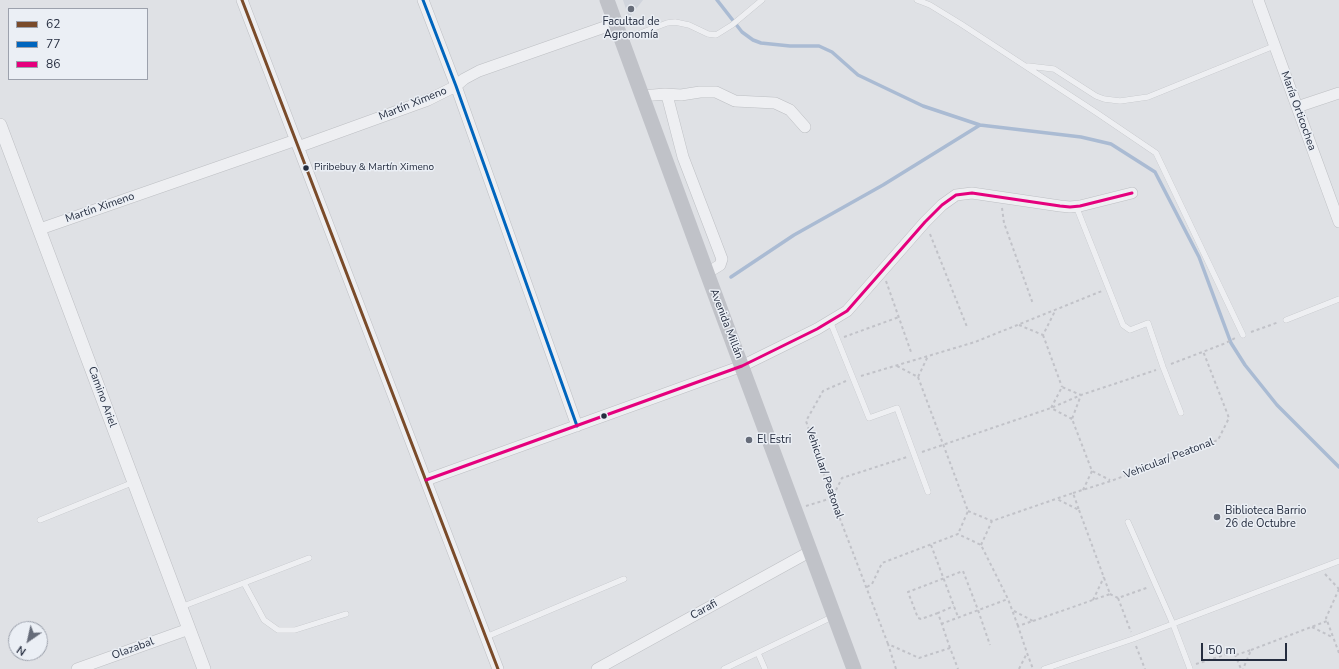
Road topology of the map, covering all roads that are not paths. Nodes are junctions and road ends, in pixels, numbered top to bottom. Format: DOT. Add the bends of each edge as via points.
graph roads {
  1 [pos="242,0"];
  2 [pos="423,0"];
  3 [pos="607,0"];
  4 [pos="762,0"];
  5 [pos="917,0"];
  6 [pos="1258,0"];
  7 [pos="616,23"];
  8 [pos="622,41"];
  9 [pos="1274,46"];
  10 [pos="1025,65"];
  11 [pos="456,86"];
  12 [pos="1339,93"];
  13 [pos="665,94"];
  14 [pos="642,96"];
  15 [pos="1297,107"];
  16 [pos="0,125"];
  17 [pos="805,126"];
  18 [pos="297,143"];
  19 [pos="1132,193"];
  20 [pos="1076,206"];
  21 [pos="1339,222"];
  22 [pos="40,229"];
  23 [pos="707,273"];
  24 [pos="1339,300"];
  25 [pos="1286,320"];
  26 [pos="830,321"];
  27 [pos="1243,335"];
  28 [pos="742,366"];
  29 [pos="1181,412"];
  30 [pos="577,426"];
  31 [pos="426,480"];
  32 [pos="134,482"];
  33 [pos="928,492"];
  34 [pos="40,520"];
  35 [pos="1128,522"];
  36 [pos="810,551"];
  37 [pos="309,558"];
  38 [pos="1339,561"];
  39 [pos="624,580"];
  40 [pos="244,583"];
  41 [pos="181,607"];
  42 [pos="346,614"];
  43 [pos="835,616"];
  44 [pos="1173,624"];
  45 [pos="189,629"];
  46 [pos="486,637"];
  47 [pos="758,653"];
  48 [pos="1189,668"];
  49 [pos="77,669"];
  50 [pos="204,669"];
  51 [pos="498,669"];
  52 [pos="597,669"];
  53 [pos="724,669"];
  54 [pos="765,669"];
  55 [pos="854,669"];
  56 [pos="1044,669"];
  1 -- 18 [label="street"];
  2 -- 11 [label="street"];
  3 -- 7 [label="main road, Avenida Millán"];
  4 -- 8 [label="lane" via="720,34 712,35 675,22"];
  5 -- 10 [label="lane" via="930,5"];
  6 -- 9 [label="street, María Orticochea"];
  7 -- 8 [label="main road, Avenida Millán"];
  7 -- 11 [label="street, Martín Ximeno" via="479,71"];
  8 -- 14 [label="main road, Avenida Millán"];
  9 -- 10 [label="lane" via="1148,97 1120,101 1096,96 1054,69"];
  9 -- 15 [label="street, María Orticochea"];
  10 -- 27 [label="lane" via="1156,153"];
  11 -- 18 [label="street, Martín Ximeno" via="428,100"];
  11 -- 30 [label="street"];
  12 -- 15 [label="street"];
  13 -- 14 [label="street"];
  13 -- 17 [label="street" via="716,92 735,101 775,103 790,110"];
  13 -- 23 [label="street" via="683,157 722,259 720,265"];
  14 -- 23 [label="main road, Avenida Millán"];
  15 -- 21 [label="street, María Orticochea"];
  16 -- 22 [label="street, Camino Ariel"];
  18 -- 22 [label="street, Martín Ximeno"];
  18 -- 31 [label="street"];
  19 -- 20 [label="street"];
  20 -- 26 [label="street" via="972,193 956,195 925,222 846,311"];
  20 -- 29 [label="lane" via="1123,325 1130,330 1148,323"];
  22 -- 32 [label="street, Camino Ariel"];
  23 -- 28 [label="main road, Avenida Millán"];
  24 -- 25 [label="lane"];
  26 -- 28 [label="street"];
  26 -- 33 [label="lane" via="870,418 897,408"];
  28 -- 30 [label="street"];
  28 -- 36 [label="main road, Avenida Millán"];
  30 -- 31 [label="street"];
  31 -- 46 [label="street"];
  32 -- 34 [label="lane"];
  32 -- 41 [label="street, Camino Ariel"];
  35 -- 44 [label="lane"];
  36 -- 43 [label="main road, Avenida Millán"];
  36 -- 52 [label="street, Carafi"];
  37 -- 40 [label="lane"];
  38 -- 44 [label="lane"];
  39 -- 46 [label="lane"];
  40 -- 41 [label="lane"];
  40 -- 42 [label="lane" via="264,620 278,630 295,630"];
  41 -- 45 [label="street, Camino Ariel"];
  43 -- 47 [label="lane"];
  43 -- 55 [label="main road, Avenida Millán"];
  44 -- 48 [label="lane"];
  44 -- 56 [label="lane"];
  45 -- 49 [label="street, Olazabal"];
  45 -- 50 [label="street, Camino Ariel"];
  46 -- 51 [label="street"];
  47 -- 53 [label="lane"];
  47 -- 54 [label="lane"];
}
